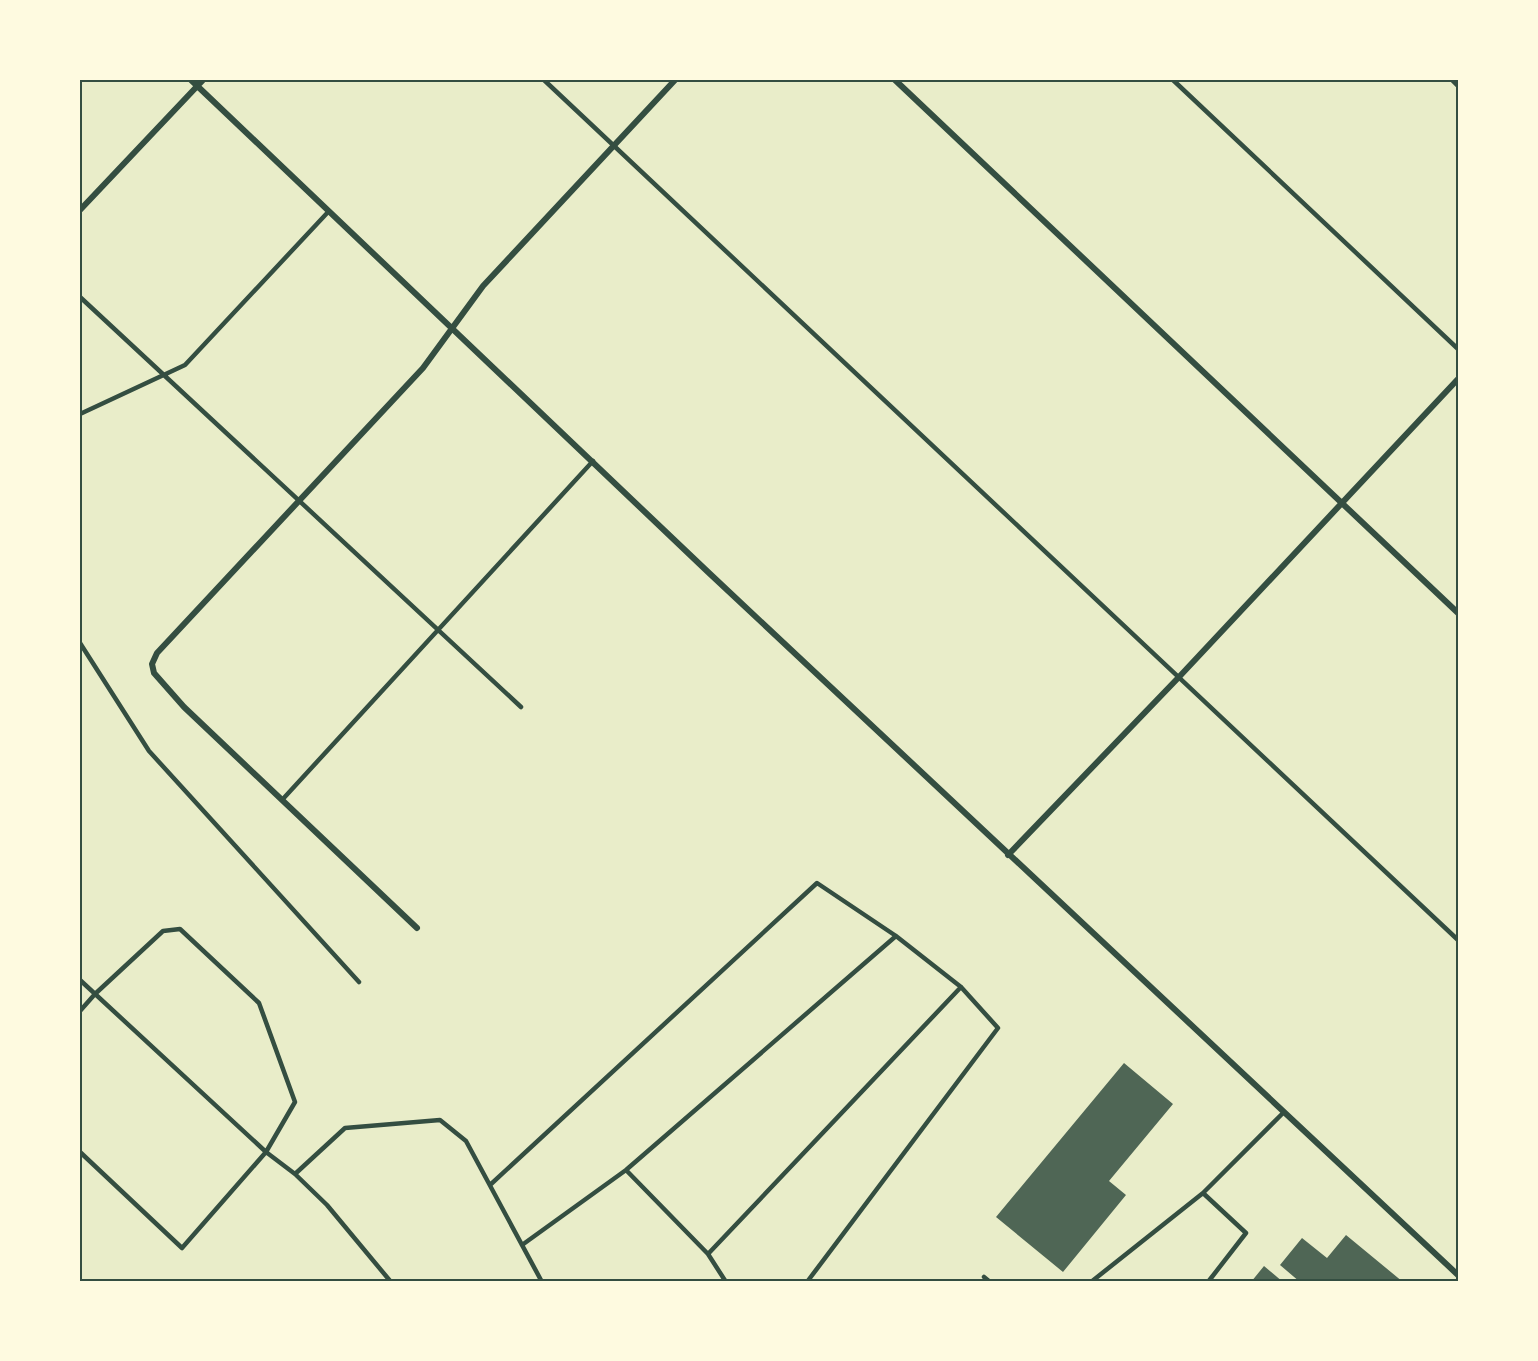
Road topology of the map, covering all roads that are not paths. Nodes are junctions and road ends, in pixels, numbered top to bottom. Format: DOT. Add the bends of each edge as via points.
graph roads {
  1 [pos="191,80"];
  2 [pos="203,80"];
  3 [pos="544,80"];
  4 [pos="675,80"];
  5 [pos="895,80"];
  6 [pos="1173,80"];
  7 [pos="1453,80"];
  8 [pos="1458,85"];
  9 [pos="197,86"];
  10 [pos="613,145"];
  11 [pos="80,210"];
  12 [pos="329,210"];
  13 [pos="80,297"];
  14 [pos="453,328"];
  15 [pos="1458,348"];
  16 [pos="164,375"];
  17 [pos="1458,379"];
  18 [pos="80,414"];
  19 [pos="593,461"];
  20 [pos="298,501"];
  21 [pos="1341,503"];
  22 [pos="1458,613"];
  23 [pos="438,630"];
  24 [pos="80,643"];
  25 [pos="1179,677"];
  26 [pos="521,707"];
  27 [pos="282,800"];
  28 [pos="1008,855"];
  29 [pos="417,928"];
  30 [pos="896,936"];
  31 [pos="1458,940"];
  32 [pos="80,980"];
  33 [pos="359,982"];
  34 [pos="961,987"];
  35 [pos="95,994"];
  36 [pos="80,1011"];
  37 [pos="1283,1113"];
  38 [pos="80,1152"];
  39 [pos="266,1152"];
  40 [pos="626,1170"];
  41 [pos="295,1174"];
  42 [pos="490,1185"];
  43 [pos="1203,1193"];
  44 [pos="522,1245"];
  45 [pos="708,1254"];
  46 [pos="1458,1275"];
  47 [pos="984,1277"];
  48 [pos="391,1281"];
  49 [pos="542,1281"];
  50 [pos="726,1281"];
  51 [pos="807,1281"];
  52 [pos="990,1281"];
  53 [pos="1091,1281"];
  54 [pos="1208,1281"];
  1 -- 9 [label="street"];
  2 -- 9 [label="street"];
  3 -- 10 [label="lane"];
  4 -- 10 [label="street"];
  5 -- 21 [label="street"];
  6 -- 15 [label="lane"];
  7 -- 8 [label="street"];
  9 -- 11 [label="street"];
  9 -- 12 [label="street"];
  10 -- 14 [label="street" via="483,286"];
  10 -- 25 [label="lane"];
  12 -- 14 [label="street"];
  12 -- 16 [label="lane" via="185,365"];
  13 -- 16 [label="lane"];
  14 -- 19 [label="street"];
  14 -- 20 [label="street" via="423,368"];
  16 -- 18 [label="lane"];
  16 -- 20 [label="lane"];
  17 -- 21 [label="street"];
  19 -- 23 [label="lane"];
  19 -- 28 [label="street"];
  20 -- 23 [label="lane"];
  20 -- 27 [label="street" via="157,653 152,664 154,673 184,707"];
  21 -- 22 [label="street"];
  21 -- 25 [label="street"];
  23 -- 26 [label="lane"];
  23 -- 27 [label="lane"];
  24 -- 33 [label="lane" via="149,751"];
  25 -- 28 [label="street"];
  25 -- 31 [label="lane"];
  27 -- 29 [label="street"];
  28 -- 37 [label="street"];
  30 -- 34 [label="lane"];
  30 -- 40 [label="lane"];
  30 -- 42 [label="lane" via="818,883"];
  32 -- 35 [label="lane"];
  34 -- 45 [label="lane"];
  34 -- 51 [label="lane" via="998,1028"];
  35 -- 36 [label="lane"];
  35 -- 39 [label="lane"];
  35 -- 39 [label="lane" via="163,931 180,929 259,1003 295,1102"];
  37 -- 43 [label="lane"];
  37 -- 46 [label="street"];
  38 -- 39 [label="lane" via="182,1248"];
  39 -- 41 [label="lane"];
  40 -- 44 [label="lane"];
  40 -- 45 [label="lane"];
  41 -- 42 [label="lane" via="345,1128 440,1120 466,1141"];
  41 -- 48 [label="lane" via="327,1205"];
  42 -- 44 [label="lane"];
  43 -- 53 [label="lane"];
  43 -- 54 [label="lane" via="1246,1233"];
  44 -- 49 [label="lane"];
  45 -- 50 [label="lane"];
  47 -- 52 [label="lane"];
}
